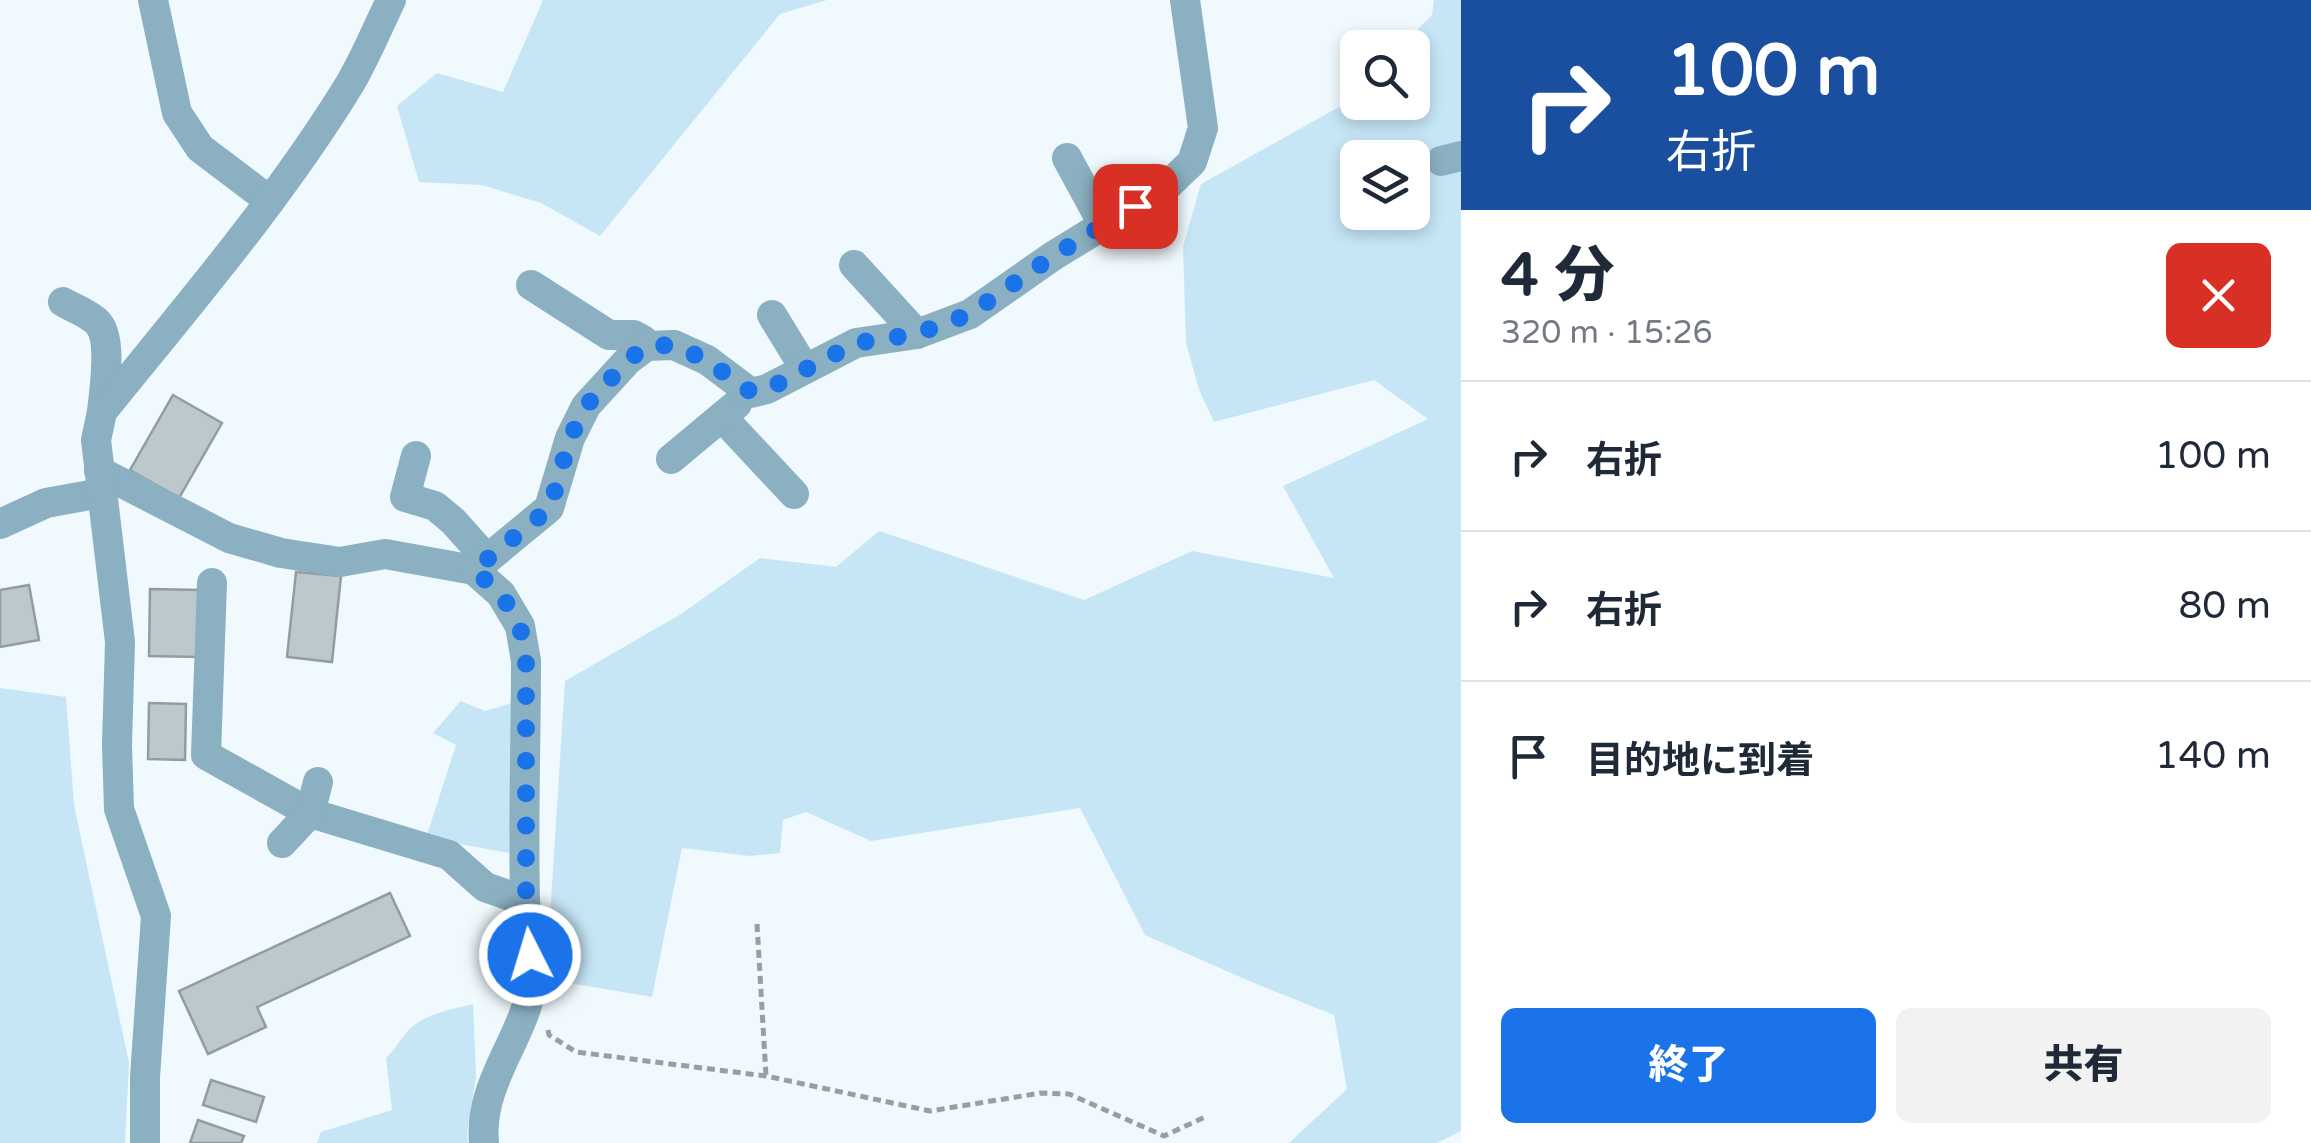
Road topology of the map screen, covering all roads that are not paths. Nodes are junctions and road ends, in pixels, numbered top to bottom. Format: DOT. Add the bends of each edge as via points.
graph roads {
  1 [pos="154,0"];
  2 [pos="392,0"];
  3 [pos="1185,0"];
  4 [pos="1066,158"];
  5 [pos="270,201"];
  6 [pos="1104,226"];
  7 [pos="854,264"];
  8 [pos="531,285"];
  9 [pos="63,302"];
  10 [pos="772,314"];
  11 [pos="916,334"];
  12 [pos="647,346"];
  13 [pos="806,369"];
  14 [pos="751,392"];
  15 [pos="102,412"];
  16 [pos="722,417"];
  17 [pos="416,456"];
  18 [pos="671,459"];
  19 [pos="100,482"];
  20 [pos="794,494"];
  21 [pos="0,524"];
  22 [pos="480,565"];
  23 [pos="212,583"];
  24 [pos="318,782"];
  25 [pos="310,812"];
  26 [pos="282,843"];
  27 [pos="526,901"];
  28 [pos="145,1143"];
  29 [pos="484,1143"];
  1 -- 5 [label="street" via="176,113 200,148"];
  2 -- 5 [label="street" via="352,80"];
  3 -- 6 [label="street" via="1203,128 1192,162"];
  4 -- 6 [label="street"];
  5 -- 15 [label="street"];
  6 -- 11 [label="street" via="970,314"];
  7 -- 11 [label="street"];
  8 -- 12 [label="street" via="610,334 634,336"];
  9 -- 15 [label="street" via="98,324 104,336"];
  10 -- 13 [label="street"];
  11 -- 13 [label="street" via="856,343"];
  12 -- 14 [label="street" via="674,345"];
  12 -- 22 [label="street" via="586,406 550,508"];
  13 -- 14 [label="street"];
  14 -- 16 [label="street"];
  15 -- 19 [label="street" via="96,440"];
  16 -- 18 [label="street"];
  16 -- 20 [label="street"];
  17 -- 22 [label="street" via="405,497 435,506 453,521"];
  19 -- 21 [label="street"];
  19 -- 22 [label="street" via="229,538 282,553 340,562 385,554"];
  19 -- 28 [label="street" via="120,642 119,809 156,916"];
  22 -- 27 [label="street" via="520,626 526,661"];
  23 -- 25 [label="street" via="206,755"];
  24 -- 25 [label="street"];
  25 -- 26 [label="street"];
  25 -- 27 [label="street" via="449,855 485,887"];
  27 -- 29 [label="street" via="532,982 492,1082"];
}
